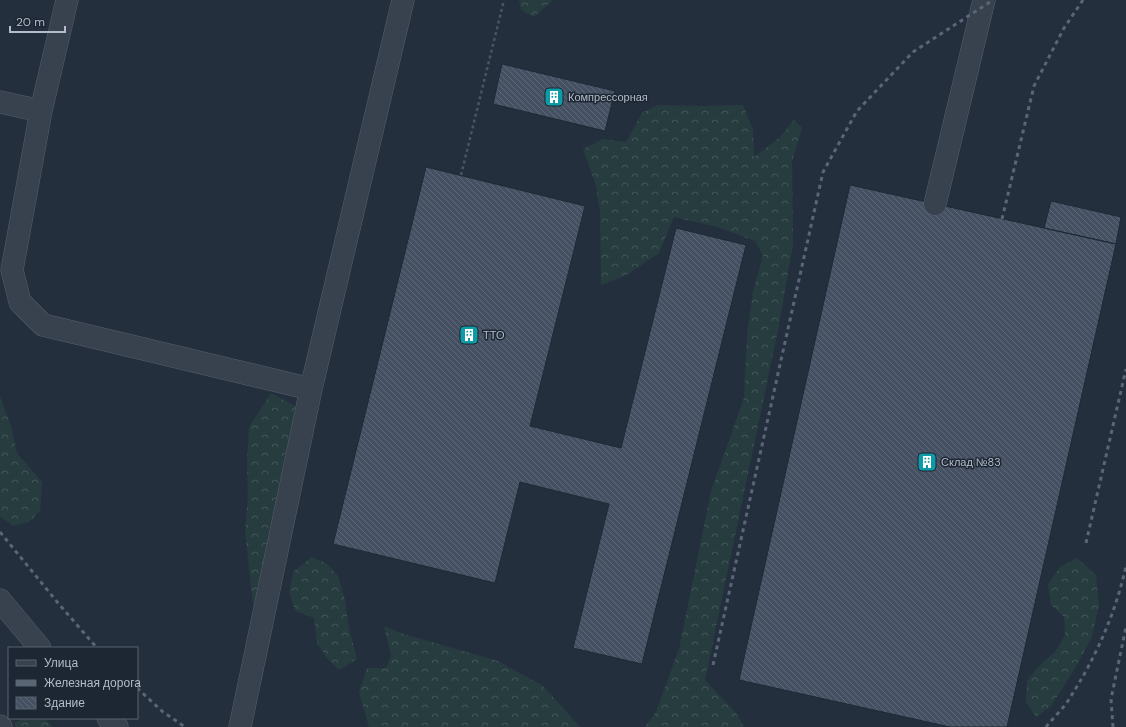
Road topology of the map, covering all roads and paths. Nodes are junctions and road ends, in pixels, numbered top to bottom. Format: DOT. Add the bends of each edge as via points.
graph roads {
  1 [pos="67,0"];
  2 [pos="403,0"];
  3 [pos="504,0"];
  4 [pos="984,0"];
  5 [pos="0,102"];
  6 [pos="41,111"];
  7 [pos="461,175"];
  8 [pos="934,204"];
  9 [pos="311,389"];
  10 [pos="0,600"];
  11 [pos="39,647"];
  12 [pos="109,719"];
  13 [pos="117,727"];
  14 [pos="240,727"];
  1 -- 6 [label="street"];
  2 -- 9 [label="street"];
  3 -- 7 [label="path"];
  4 -- 8 [label="street"];
  5 -- 6 [label="street"];
  6 -- 9 [label="street" via="12,270 20,302 43,325"];
  9 -- 14 [label="street"];
  10 -- 11 [label="street"];
  12 -- 13 [label="street"];
}
